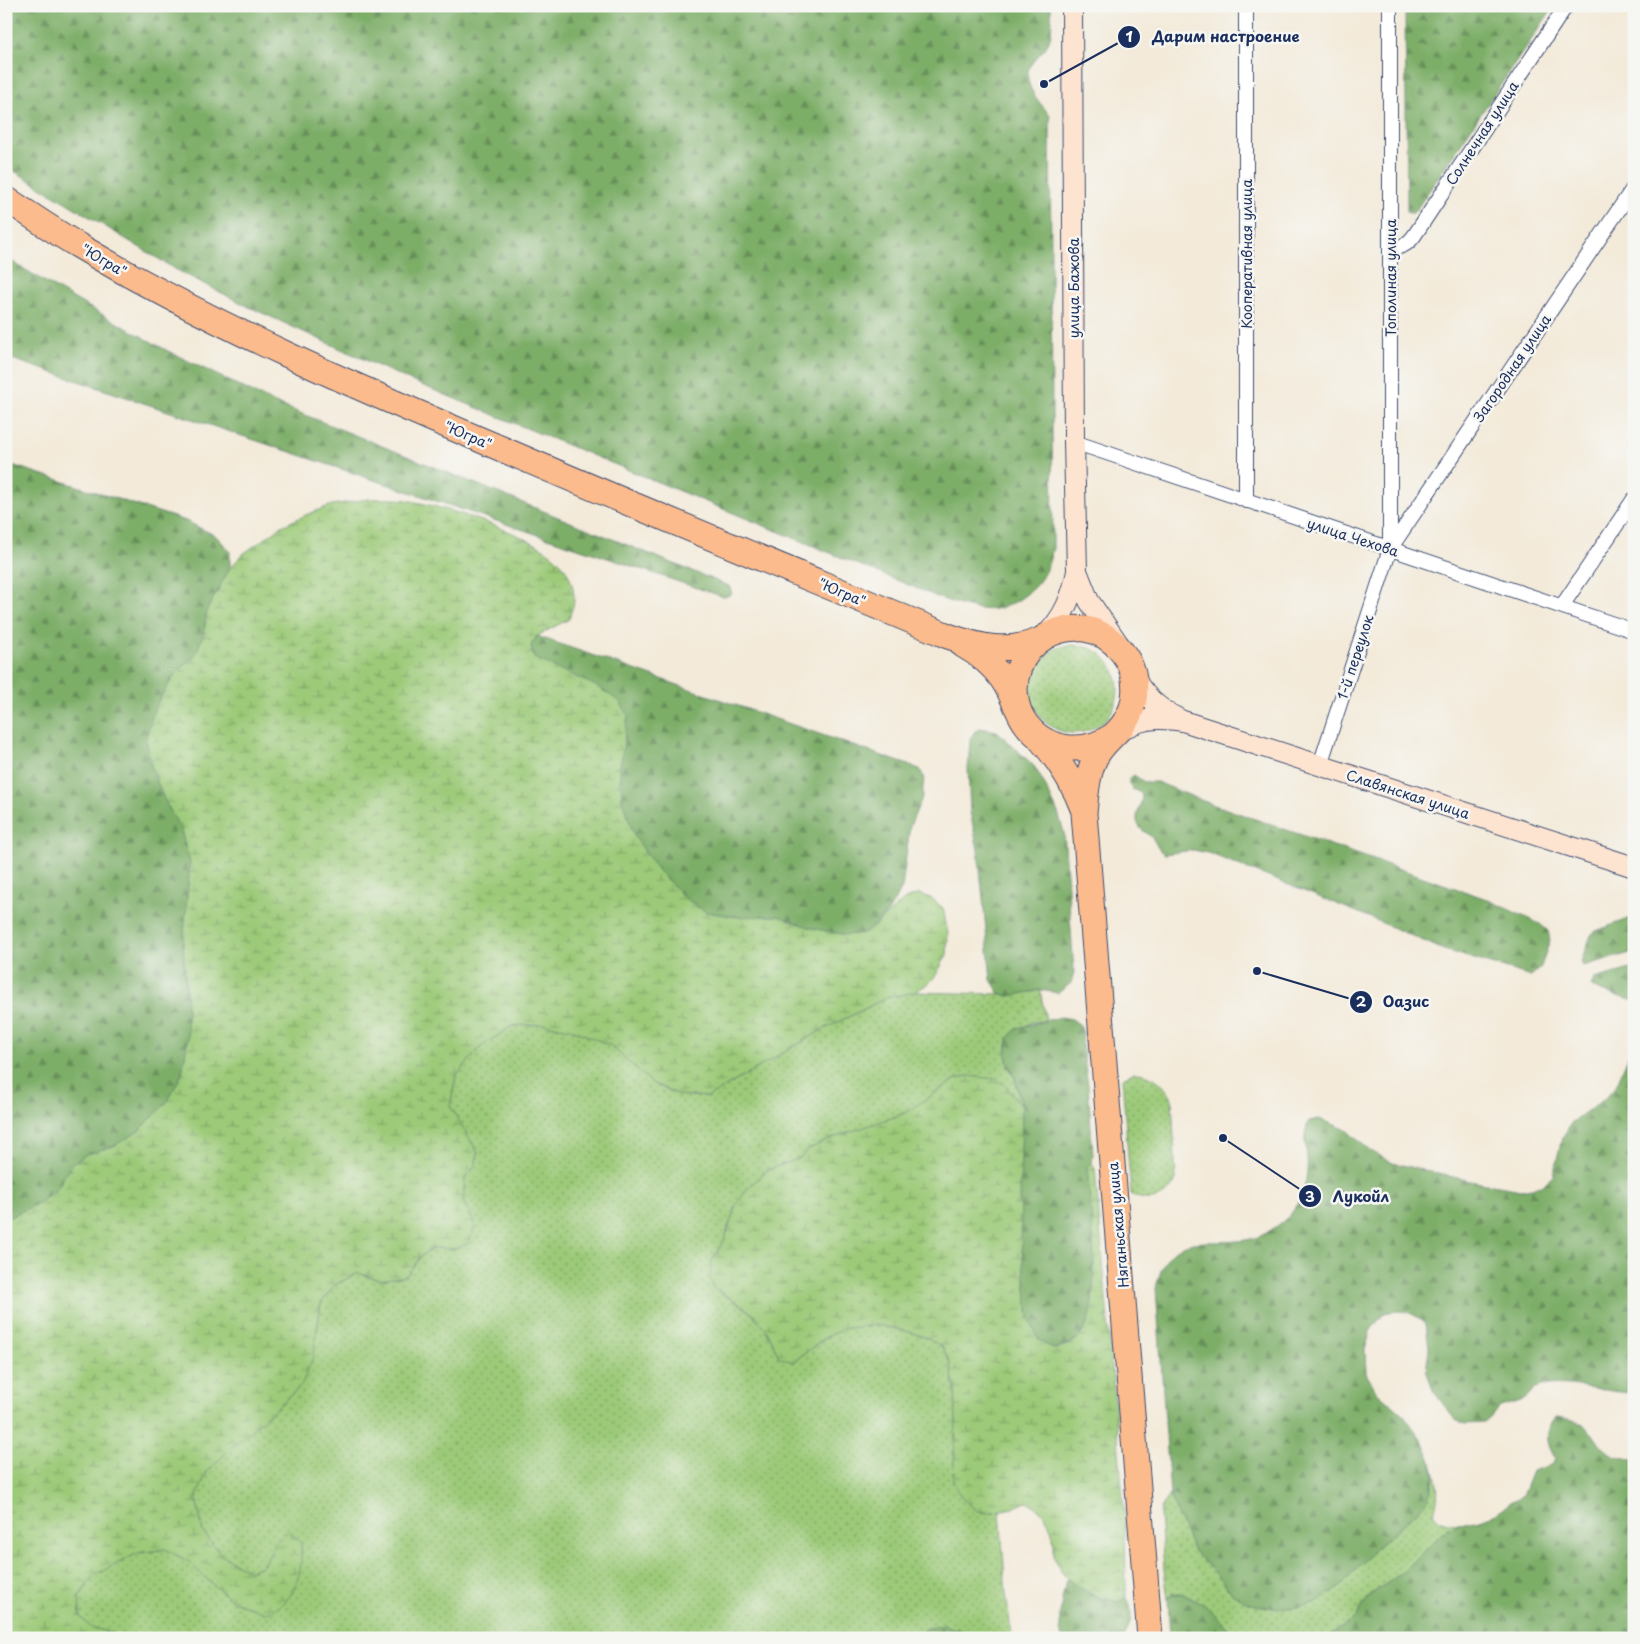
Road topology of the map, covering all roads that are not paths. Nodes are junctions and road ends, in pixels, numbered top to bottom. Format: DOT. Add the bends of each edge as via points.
graph roads {
  1 [pos="1072,6"];
  2 [pos="1246,6"];
  3 [pos="1390,6"];
  4 [pos="1566,6"];
  5 [pos="1634,187"];
  6 [pos="6,198"];
  7 [pos="1390,248"];
  8 [pos="1074,442"];
  9 [pos="1634,499"];
  10 [pos="1246,501"];
  11 [pos="1390,549"];
  12 [pos="1077,570"];
  13 [pos="1562,606"];
  14 [pos="1634,631"];
  15 [pos="948,636"];
  16 [pos="1042,638"];
  17 [pos="1130,666"];
  18 [pos="1020,714"];
  19 [pos="1183,722"];
  20 [pos="1114,734"];
  21 [pos="1037,735"];
  22 [pos="1320,765"];
  23 [pos="1084,813"];
  24 [pos="1634,866"];
  25 [pos="1150,1638"];
  1 -- 8 [label="street, улица Бажова"];
  2 -- 10 [label="street, Кооперативная улица"];
  3 -- 7 [label="street, Тополиная улица"];
  4 -- 7 [label="street, Солнечная улица" via="1414,236 1399,248"];
  5 -- 11 [label="street, Загородная улица"];
  6 -- 15 [label="highway, \"Югра\"" via="127,273 332,375 644,510"];
  7 -- 11 [label="street, Тополиная улица"];
  8 -- 10 [label="street, улица Чехова"];
  8 -- 12 [label="street, улица Бажова"];
  9 -- 13 [label="street"];
  10 -- 11 [label="street, улица Чехова"];
  11 -- 13 [label="street, улица Чехова"];
  11 -- 22 [label="street, 1-й переулок"];
  12 -- 16 [label="street" via="1066,610"];
  12 -- 17 [label="street" via="1089,600"];
  13 -- 14 [label="street, улица Чехова"];
  15 -- 16 [label="highway" via="1000,649 1028,645"];
  15 -- 18 [label="highway" via="975,652 994,669"];
  16 -- 17 [label="highway" via="1067,629 1091,631 1112,641"];
  16 -- 18 [label="highway" via="1025,655 1017,674 1015,694"];
  17 -- 19 [label="street" via="1143,690 1159,708"];
  17 -- 20 [label="highway" via="1135,690 1132,706 1126,720"];
  18 -- 21 [label="highway"];
  19 -- 20 [label="street" via="1155,718 1136,722"];
  19 -- 22 [label="street, Славянская улица"];
  20 -- 21 [label="highway" via="1094,746 1074,749 1055,745"];
  20 -- 23 [label="highway" via="1092,764"];
  21 -- 23 [label="highway" via="1066,772"];
  22 -- 24 [label="street, Славянская улица"];
  23 -- 25 [label="highway, Няганьская улица"];
}
